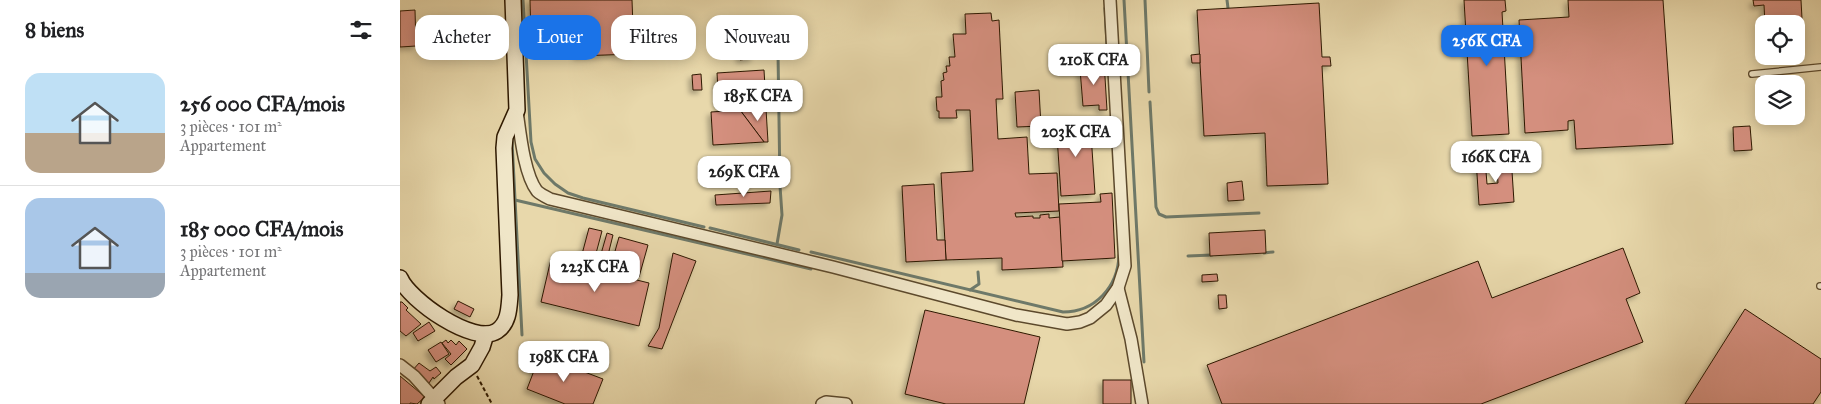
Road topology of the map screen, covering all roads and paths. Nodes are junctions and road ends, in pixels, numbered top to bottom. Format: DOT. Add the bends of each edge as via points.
graph roads {
  1 [pos="513,0"];
  2 [pos="1110,0"];
  3 [pos="1821,67"];
  4 [pos="1752,74"];
  5 [pos="517,110"];
  6 [pos="400,278"];
  7 [pos="1118,288"];
  8 [pos="486,334"];
  9 [pos="472,365"];
  10 [pos="400,366"];
  11 [pos="434,402"];
  12 [pos="492,404"];
  13 [pos="822,404"];
  14 [pos="846,404"];
  15 [pos="1142,404"];
  1 -- 5 [label="main road"];
  2 -- 7 [label="street" via="1124,266"];
  3 -- 4 [label="lane"];
  5 -- 7 [label="street" via="531,180 538,192 550,199 1016,315 1067,324 1090,318 1106,305"];
  5 -- 8 [label="main road" via="505,136 504,148 509,308 503,325 496,332"];
  6 -- 8 [label="main road" via="419,302 450,323"];
  7 -- 15 [label="street"];
  8 -- 9 [label="main road"];
  9 -- 11 [label="main road" via="456,377"];
  9 -- 12 [label="path"];
  10 -- 11 [label="street" via="414,376"];
  13 -- 14 [label="street"];
}
